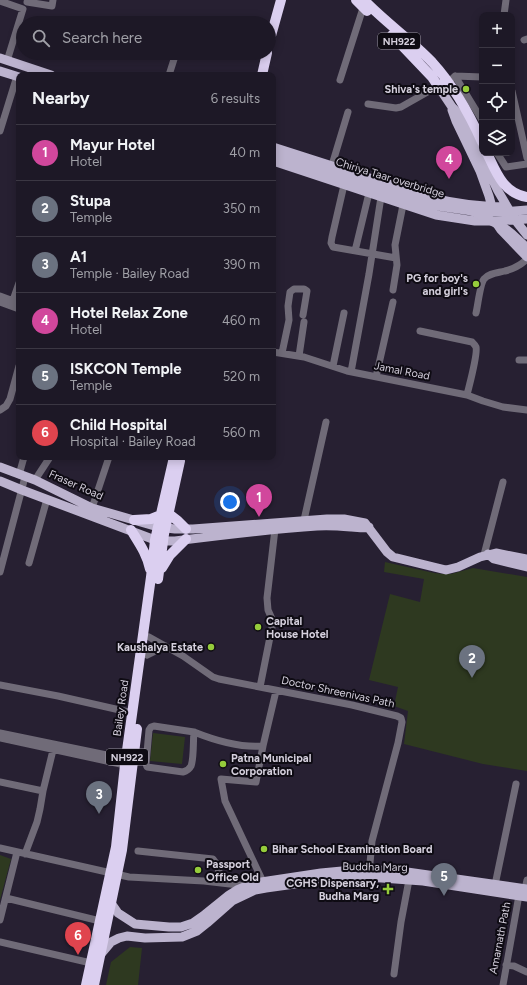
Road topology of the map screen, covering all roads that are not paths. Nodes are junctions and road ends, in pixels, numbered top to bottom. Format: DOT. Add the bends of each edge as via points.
graph roads {
  1 [pos="53,0"];
  2 [pos="275,0"];
  3 [pos="281,0"];
  4 [pos="356,0"];
  5 [pos="506,0"];
  6 [pos="27,1"];
  7 [pos="0,2"];
  8 [pos="368,5"];
  9 [pos="23,9"];
  10 [pos="504,12"];
  11 [pos="20,16"];
  12 [pos="271,16"];
  13 [pos="276,18"];
  14 [pos="16,26"];
  15 [pos="174,60"];
  16 [pos="260,60"];
  17 [pos="265,60"];
  18 [pos="2,61"];
  19 [pos="429,66"];
  20 [pos="0,71"];
  21 [pos="26,72"];
  22 [pos="40,72"];
  23 [pos="170,72"];
  24 [pos="257,72"];
  25 [pos="263,72"];
  26 [pos="16,76"];
  27 [pos="479,77"];
  28 [pos="340,80"];
  29 [pos="448,82"];
  30 [pos="16,83"];
  31 [pos="368,104"];
  32 [pos="515,104"];
  33 [pos="452,107"];
  34 [pos="348,112"];
  35 [pos="479,117"];
  36 [pos="0,131"];
  37 [pos="479,136"];
  38 [pos="276,148"];
  39 [pos="276,155"];
  40 [pos="488,156"];
  41 [pos="499,156"];
  42 [pos="527,158"];
  43 [pos="276,163"];
  44 [pos="527,164"];
  45 [pos="332,165"];
  46 [pos="506,168"];
  47 [pos="488,172"];
  48 [pos="344,185"];
  49 [pos="369,193"];
  50 [pos="381,197"];
  51 [pos="527,197"];
  52 [pos="403,205"];
  53 [pos="491,207"];
  54 [pos="506,207"];
  55 [pos="527,210"];
  56 [pos="472,212"];
  57 [pos="527,218"];
  58 [pos="515,220"];
  59 [pos="496,221"];
  60 [pos="527,235"];
  61 [pos="527,248"];
  62 [pos="355,251"];
  63 [pos="372,254"];
  64 [pos="396,258"];
  65 [pos="527,258"];
  66 [pos="393,290"];
  67 [pos="0,296"];
  68 [pos="0,302"];
  69 [pos="393,302"];
  70 [pos="15,303"];
  71 [pos="344,313"];
  72 [pos="476,313"];
  73 [pos="420,331"];
  74 [pos="276,352"];
  75 [pos="282,353"];
  76 [pos="299,356"];
  77 [pos="519,360"];
  78 [pos="527,360"];
  79 [pos="333,366"];
  80 [pos="350,372"];
  81 [pos="16,377"];
  82 [pos="376,377"];
  83 [pos="467,395"];
  84 [pos="0,410"];
  85 [pos="527,410"];
  86 [pos="326,422"];
  87 [pos="24,460"];
  88 [pos="48,460"];
  89 [pos="107,460"];
  90 [pos="174,460"];
  91 [pos="180,460"];
  92 [pos="0,467"];
  93 [pos="22,476"];
  94 [pos="35,480"];
  95 [pos="0,481"];
  96 [pos="503,482"];
  97 [pos="22,490"];
  98 [pos="46,499"];
  99 [pos="92,508"];
  100 [pos="165,514"];
  101 [pos="134,520"];
  102 [pos="304,520"];
  103 [pos="162,527"];
  104 [pos="369,527"];
  105 [pos="186,529"];
  106 [pos="275,529"];
  107 [pos="130,530"];
  108 [pos="159,540"];
  109 [pos="186,540"];
  110 [pos="486,555"];
  111 [pos="527,559"];
  112 [pos="29,563"];
  113 [pos="527,567"];
  114 [pos="0,572"];
  115 [pos="155,576"];
  116 [pos="149,637"];
  117 [pos="165,646"];
  118 [pos="147,655"];
  119 [pos="0,685"];
  120 [pos="260,687"];
  121 [pos="276,691"];
  122 [pos="133,713"];
  123 [pos="194,732"];
  124 [pos="0,733"];
  125 [pos="0,738"];
  126 [pos="263,746"];
  127 [pos="54,747"];
  128 [pos="128,763"];
  129 [pos="146,764"];
  130 [pos="0,782"];
  131 [pos="516,784"];
  132 [pos="43,791"];
  133 [pos="0,848"];
  134 [pos="138,851"];
  135 [pos="17,852"];
  136 [pos="25,854"];
  137 [pos="369,873"];
  138 [pos="114,874"];
  139 [pos="409,880"];
  140 [pos="223,883"];
  141 [pos="265,885"];
  142 [pos="495,885"];
  143 [pos="247,886"];
  144 [pos="525,890"];
  145 [pos="6,898"];
  146 [pos="111,903"];
  147 [pos="0,920"];
  148 [pos="100,921"];
  149 [pos="0,942"];
  150 [pos="100,955"];
  151 [pos="91,963"];
  152 [pos="506,965"];
  153 [pos="527,972"];
  154 [pos="394,974"];
  155 [pos="86,985"];
  156 [pos="94,985"];
  157 [pos="502,985"];
  1 -- 6 [label="street" via="52,6"];
  2 -- 12 [label="highway"];
  3 -- 13 [label="highway"];
  4 -- 8 [label="highway, NH922"];
  5 -- 10 [label="street"];
  6 -- 9 [label="street"];
  7 -- 9 [label="street"];
  8 -- 19 [label="highway, NH922" via="396,38"];
  8 -- 19 [label="highway, NH922" via="424,55"];
  8 -- 28 [label="street"];
  9 -- 11 [label="street"];
  14 -- 18 [label="street"];
  15 -- 23 [label="street"];
  16 -- 24 [label="highway"];
  17 -- 25 [label="highway"];
  18 -- 21 [label="main road"];
  18 -- 22 [label="main road"];
  19 -- 29 [label="highway, NH922"];
  20 -- 26 [label="main road"];
  27 -- 29 [label="street"];
  29 -- 31 [label="street" via="401,107"];
  29 -- 33 [label="main road"];
  29 -- 35 [label="street"];
  29 -- 37 [label="highway, NH922"];
  30 -- 36 [label="street"];
  32 -- 42 [label="street"];
  33 -- 47 [label="main road" via="462,118"];
  33 -- 53 [label="main road" via="456,122 480,171"];
  34 -- 45 [label="street"];
  38 -- 45 [label="main road"];
  39 -- 56 [label="main road, Chiriya Taar overbridge" via="431,205"];
  40 -- 51 [label="highway, bridge" via="504,185 513,192"];
  41 -- 46 [label="street"];
  43 -- 48 [label="main road"];
  44 -- 46 [label="street"];
  45 -- 53 [label="main road" via="432,198"];
  46 -- 47 [label="street"];
  47 -- 54 [label="main road"];
  48 -- 49 [label="main road"];
  48 -- 62 [label="street" via="331,243 336,248"];
  49 -- 50 [label="main road"];
  49 -- 62 [label="street"];
  50 -- 52 [label="main road"];
  50 -- 63 [label="street"];
  52 -- 59 [label="main road" via="436,215 475,221"];
  52 -- 64 [label="street" via="395,245"];
  53 -- 54 [label="main road"];
  53 -- 59 [label="main road"];
  54 -- 58 [label="main road"];
  55 -- 56 [label="main road, Chiriya Taar overbridge, bridge"];
  56 -- 61 [label="main road, bridge" via="511,233"];
  57 -- 58 [label="main road"];
  58 -- 59 [label="main road"];
  58 -- 60 [label="main road"];
  59 -- 65 [label="main road"];
  62 -- 63 [label="street"];
  63 -- 64 [label="street"];
  63 -- 80 [label="street"];
  64 -- 66 [label="street"];
  65 -- 72 [label="street" via="521,265 484,279"];
  67 -- 70 [label="street"];
  68 -- 70 [label="street"];
  69 -- 82 [label="street"];
  71 -- 79 [label="street"];
  73 -- 83 [label="street" via="472,342 476,346 474,368"];
  74 -- 75 [label="street, Jamal Road"];
  75 -- 76 [label="street, Jamal Road"];
  75 -- 76 [label="street" via="290,292 294,289 304,289 307,291"];
  76 -- 79 [label="street, Jamal Road"];
  77 -- 78 [label="street"];
  79 -- 80 [label="street, Jamal Road"];
  80 -- 82 [label="street, Jamal Road"];
  81 -- 84 [label="street" via="10,399"];
  82 -- 83 [label="street, Jamal Road"];
  83 -- 85 [label="street, Jamal Road" via="483,402"];
  86 -- 102 [label="street"];
  87 -- 93 [label="street"];
  88 -- 94 [label="street"];
  89 -- 99 [label="street"];
  90 -- 100 [label="highway, NH922"];
  91 -- 100 [label="highway, NH922"];
  92 -- 93 [label="main road, Fraser Road"];
  93 -- 94 [label="main road, Fraser Road"];
  93 -- 97 [label="street"];
  94 -- 99 [label="main road, Fraser Road"];
  95 -- 97 [label="main road, Fraser Road"];
  96 -- 110 [label="street"];
  97 -- 98 [label="main road, Fraser Road"];
  97 -- 114 [label="street"];
  98 -- 107 [label="main road, Fraser Road"];
  98 -- 112 [label="street"];
  99 -- 101 [label="main road, Fraser Road"];
  100 -- 101 [label="highway" via="151,519"];
  100 -- 103 [label="highway, NH922"];
  100 -- 105 [label="highway" via="178,520"];
  101 -- 103 [label="main road, Fraser Road"];
  102 -- 104 [label="main road, Fraser Road" via="344,519 365,523"];
  102 -- 105 [label="main road, Fraser Road"];
  103 -- 105 [label="main road, Fraser Road"];
  103 -- 108 [label="highway, Bailey Road / NH922"];
  104 -- 106 [label="main road"];
  104 -- 110 [label="main road" via="393,557 416,563 446,570"];
  106 -- 109 [label="main road"];
  106 -- 120 [label="street" via="267,598 272,627"];
  107 -- 108 [label="main road, Fraser Road"];
  107 -- 115 [label="highway" via="144,551"];
  108 -- 109 [label="main road"];
  108 -- 115 [label="highway, Bailey Road / NH922"];
  109 -- 115 [label="highway" via="170,555"];
  110 -- 111 [label="main road" via="496,553"];
  110 -- 113 [label="main road"];
  115 -- 116 [label="highway, Bailey Road / NH922"];
  115 -- 122 [label="highway, Bailey Road / NH922"];
  116 -- 117 [label="street, Doctor Shreenivas Path"];
  116 -- 118 [label="highway, Bailey Road / NH922"];
  117 -- 118 [label="street"];
  117 -- 120 [label="street, Doctor Shreenivas Path" via="213,677"];
  118 -- 128 [label="highway, Bailey Road / NH922"];
  119 -- 122 [label="street"];
  120 -- 121 [label="street, Doctor Shreenivas Path"];
  121 -- 126 [label="street"];
  121 -- 137 [label="street, Doctor Shreenivas Path" via="352,705 401,718 398,743 372,841"];
  122 -- 128 [label="highway, Bailey Road / NH922"];
  123 -- 126 [label="street" via="227,742"];
  123 -- 129 [label="street" via="151,727"];
  123 -- 129 [label="street" via="192,762 187,771 151,768"];
  124 -- 127 [label="street"];
  125 -- 127 [label="street"];
  126 -- 141 [label="street" via="256,782 221,779 225,801"];
  127 -- 128 [label="street"];
  127 -- 132 [label="street"];
  128 -- 129 [label="street"];
  128 -- 138 [label="highway, Bailey Road / NH922"];
  130 -- 132 [label="street"];
  131 -- 142 [label="street"];
  132 -- 136 [label="street" via="37,822"];
  133 -- 135 [label="street"];
  134 -- 140 [label="street" via="213,859"];
  135 -- 136 [label="street"];
  135 -- 145 [label="street"];
  136 -- 138 [label="street"];
  137 -- 139 [label="main road, Buddha Marg"];
  137 -- 141 [label="main road, Buddha Marg" via="354,869"];
  137 -- 142 [label="main road, Buddha Marg" via="408,872"];
  138 -- 140 [label="street"];
  138 -- 146 [label="highway, Bailey Road / NH922"];
  138 -- 148 [label="highway, Bailey Road / NH922"];
  139 -- 144 [label="main road, Buddha Marg"];
  139 -- 154 [label="street"];
  140 -- 143 [label="street"];
  141 -- 143 [label="main road, Buddha Marg"];
  141 -- 150 [label="main road, Buddha Marg" via="232,901 197,931 182,937 127,936 111,942"];
  142 -- 144 [label="main road, Buddha Marg"];
  143 -- 146 [label="main road, Buddha Marg" via="229,895 193,923 181,927 135,924 118,913"];
  144 -- 152 [label="street, Amarnath Path"];
  145 -- 147 [label="street"];
  145 -- 148 [label="street"];
  146 -- 150 [label="highway, Bailey Road / NH922"];
  148 -- 151 [label="highway, Bailey Road / NH922"];
  149 -- 151 [label="street"];
  150 -- 156 [label="highway, Bailey Road / NH922"];
  151 -- 155 [label="highway, Bailey Road / NH922"];
  152 -- 153 [label="street"];
  152 -- 157 [label="street, Amarnath Path"];
}
